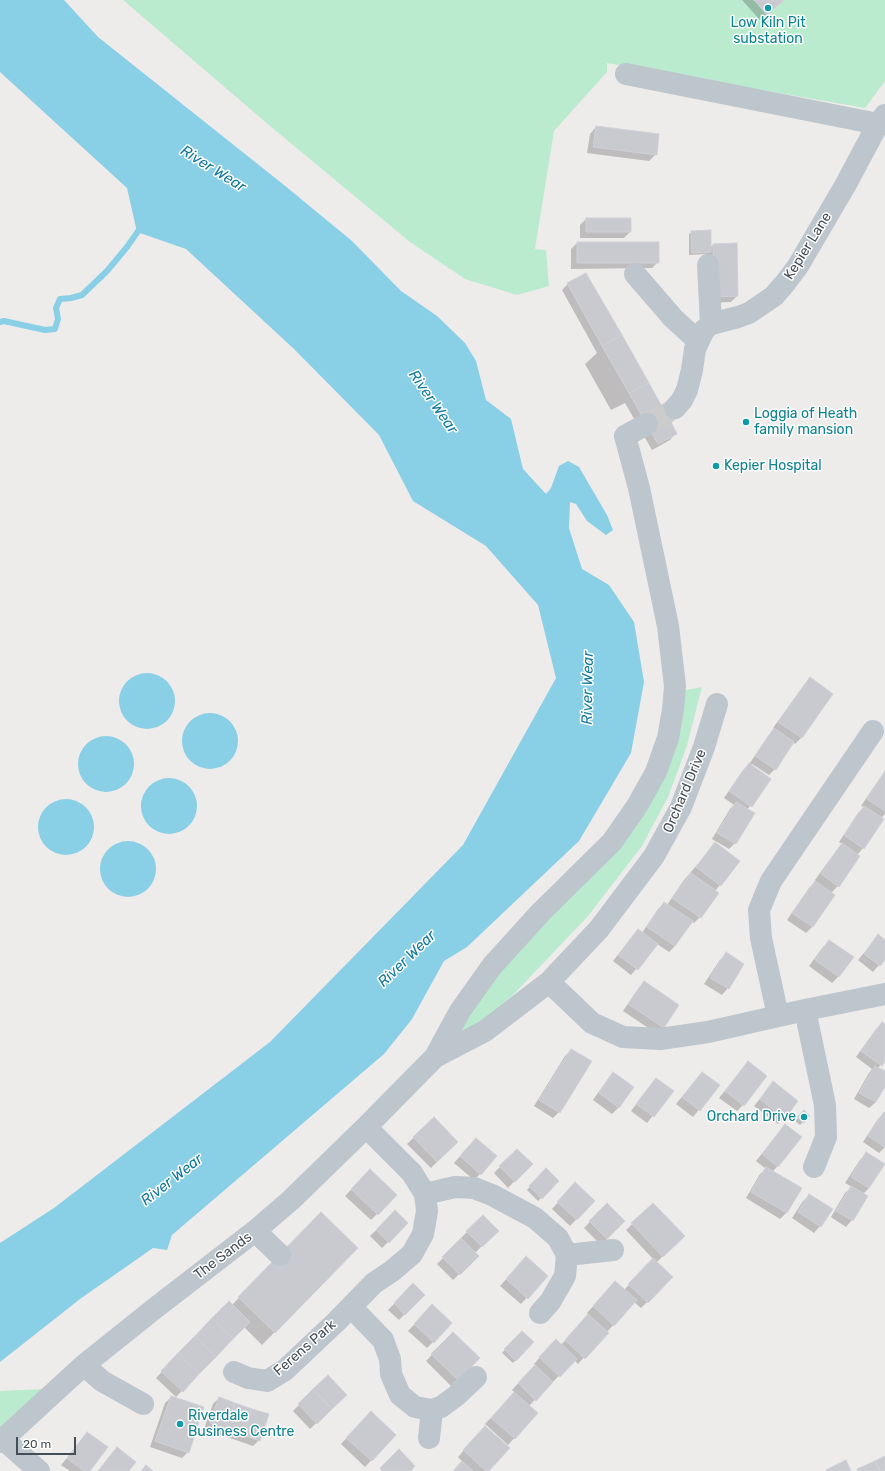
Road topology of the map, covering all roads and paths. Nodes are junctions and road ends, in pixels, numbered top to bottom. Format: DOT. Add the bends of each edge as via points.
graph roads {
  1 [pos="626,74"];
  2 [pos="882,120"];
  3 [pos="708,265"];
  4 [pos="635,274"];
  5 [pos="711,324"];
  6 [pos="698,341"];
  7 [pos="675,408"];
  8 [pos="647,424"];
  9 [pos="718,704"];
  10 [pos="873,731"];
  11 [pos="549,982"];
  12 [pos="885,994"];
  13 [pos="805,1010"];
  14 [pos="778,1016"];
  15 [pos="435,1057"];
  16 [pos="366,1128"];
  17 [pos="814,1167"];
  18 [pos="425,1194"];
  19 [pos="255,1231"];
  20 [pos="614,1250"];
  21 [pos="280,1255"];
  22 [pos="567,1255"];
  23 [pos="351,1307"];
  24 [pos="540,1314"];
  25 [pos="84,1365"];
  26 [pos="234,1372"];
  27 [pos="476,1377"];
  28 [pos="143,1404"];
  29 [pos="432,1410"];
  30 [pos="430,1438"];
  31 [pos="2,1440"];
  32 [pos="39,1471"];
  1 -- 2 [label="street"];
  2 -- 5 [label="street, Kepier Lane" via="806,253 786,282 774,296 749,313"];
  3 -- 5 [label="street"];
  4 -- 6 [label="street" via="672,318"];
  5 -- 6 [label="street"];
  6 -- 7 [label="street" via="687,390"];
  8 -- 15 [label="street" via="625,436 639,488 668,626 675,686 674,710 668,738 656,772 637,806 612,842 541,912 492,966 460,1011"];
  9 -- 11 [label="street, Orchard Drive" via="681,808 654,856 599,929"];
  10 -- 14 [label="street" via="771,880 759,910 761,938"];
  11 -- 14 [label="street" via="592,1023 623,1037 660,1039 708,1032"];
  11 -- 15 [label="street, Orchard Drive" via="485,1030"];
  12 -- 13 [label="street"];
  13 -- 14 [label="street"];
  13 -- 17 [label="street" via="825,1105 826,1137"];
  15 -- 16 [label="street, The Sands"];
  16 -- 18 [label="street, Ferens Park" via="412,1173"];
  16 -- 19 [label="street, The Sands"];
  18 -- 22 [label="street" via="455,1187 474,1188 492,1195 536,1218 558,1238"];
  18 -- 23 [label="street, Ferens Park" via="427,1211 423,1234 412,1254 374,1283"];
  19 -- 21 [label="street"];
  19 -- 25 [label="street, The Sands"];
  20 -- 22 [label="street"];
  22 -- 24 [label="street" via="565,1276"];
  23 -- 26 [label="street, Ferens Park" via="285,1370 266,1381"];
  23 -- 29 [label="street" via="383,1340 390,1359 391,1374 400,1395 415,1407"];
  25 -- 28 [label="street" via="102,1381"];
  25 -- 31 [label="street, The Sands"];
  27 -- 29 [label="street" via="456,1396"];
  29 -- 30 [label="street"];
  31 -- 32 [label="street"];
}
